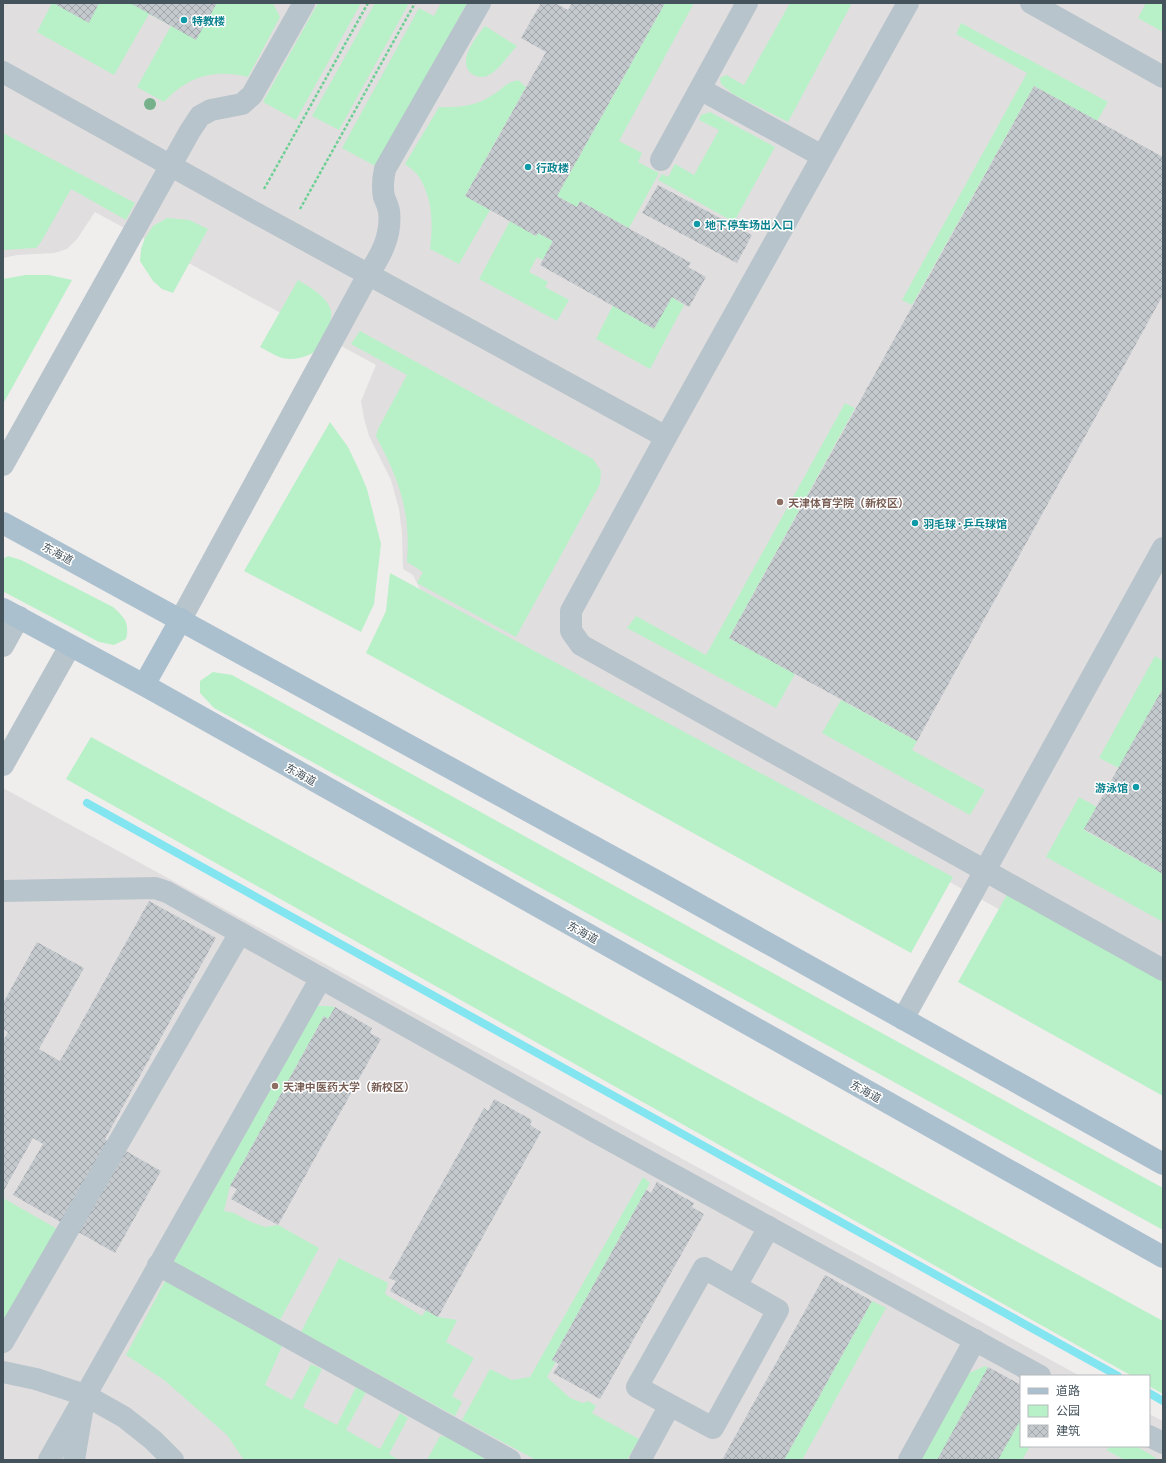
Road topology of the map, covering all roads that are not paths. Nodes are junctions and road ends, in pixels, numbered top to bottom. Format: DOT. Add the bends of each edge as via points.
graph roads {
  1 [pos="304,3"];
  2 [pos="480,3"];
  3 [pos="747,3"];
  4 [pos="908,3"];
  5 [pos="1031,3"];
  6 [pos="3,72"];
  7 [pos="1163,77"];
  8 [pos="700,89"];
  9 [pos="822,156"];
  10 [pos="661,160"];
  11 [pos="171,166"];
  12 [pos="368,275"];
  13 [pos="666,437"];
  14 [pos="3,465"];
  15 [pos="3,523"];
  16 [pos="1163,548"];
  17 [pos="11,613"];
  18 [pos="181,620"];
  19 [pos="3,646"];
  20 [pos="70,646"];
  21 [pos="144,685"];
  22 [pos="3,765"];
  23 [pos="986,870"];
  24 [pos="3,891"];
  25 [pos="240,933"];
  26 [pos="1163,970"];
  27 [pos="321,978"];
  28 [pos="903,1019"];
  29 [pos="1163,1164"];
  30 [pos="768,1227"];
  31 [pos="1163,1257"];
  32 [pos="158,1265"];
  33 [pos="736,1286"];
  34 [pos="975,1340"];
  35 [pos="3,1342"];
  36 [pos="3,1372"];
  37 [pos="1038,1375"];
  38 [pos="85,1395"];
  39 [pos="670,1405"];
  40 [pos="1150,1436"];
  41 [pos="1163,1443"];
  42 [pos="49,1460"];
  43 [pos="74,1460"];
  44 [pos="173,1460"];
  45 [pos="510,1460"];
  46 [pos="640,1460"];
  47 [pos="908,1460"];
  1 -- 11 [label="lane" via="252,95 242,104 210,110 200,116"];
  2 -- 12 [label="lane" via="385,169 384,196 389,211 389,230 383,250"];
  3 -- 8 [label="lane"];
  4 -- 9 [label="lane"];
  5 -- 7 [label="lane"];
  6 -- 11 [label="lane"];
  8 -- 9 [label="lane"];
  8 -- 10 [label="lane"];
  9 -- 13 [label="lane"];
  11 -- 12 [label="lane"];
  11 -- 14 [label="lane"];
  12 -- 13 [label="lane"];
  12 -- 18 [label="lane"];
  13 -- 23 [label="lane" via="571,611 570,631 581,645"];
  15 -- 18 [label="main road, 东海道"];
  16 -- 23 [label="lane"];
  17 -- 19 [label="lane"];
  17 -- 20 [label="main road, 东海道"];
  18 -- 21 [label="main road"];
  18 -- 28 [label="main road, 东海道"];
  20 -- 21 [label="main road, 东海道"];
  20 -- 22 [label="lane"];
  21 -- 31 [label="main road, 东海道"];
  23 -- 26 [label="lane"];
  23 -- 28 [label="lane"];
  24 -- 25 [label="lane" via="155,888 167,892"];
  25 -- 27 [label="lane"];
  25 -- 35 [label="lane"];
  27 -- 30 [label="lane"];
  27 -- 32 [label="lane"];
  28 -- 29 [label="main road, 东海道"];
  30 -- 33 [label="lane"];
  30 -- 34 [label="lane"];
  32 -- 38 [label="lane"];
  32 -- 45 [label="lane"];
  33 -- 39 [label="lane" via="704,1268 637,1387"];
  33 -- 39 [label="lane" via="778,1310 713,1428"];
  34 -- 37 [label="lane"];
  34 -- 47 [label="lane"];
  36 -- 38 [label="lane" via="36,1379"];
  38 -- 42 [label="lane"];
  38 -- 43 [label="lane"];
  38 -- 44 [label="lane" via="124,1417"];
  39 -- 46 [label="lane"];
  40 -- 41 [label="lane"];
}
